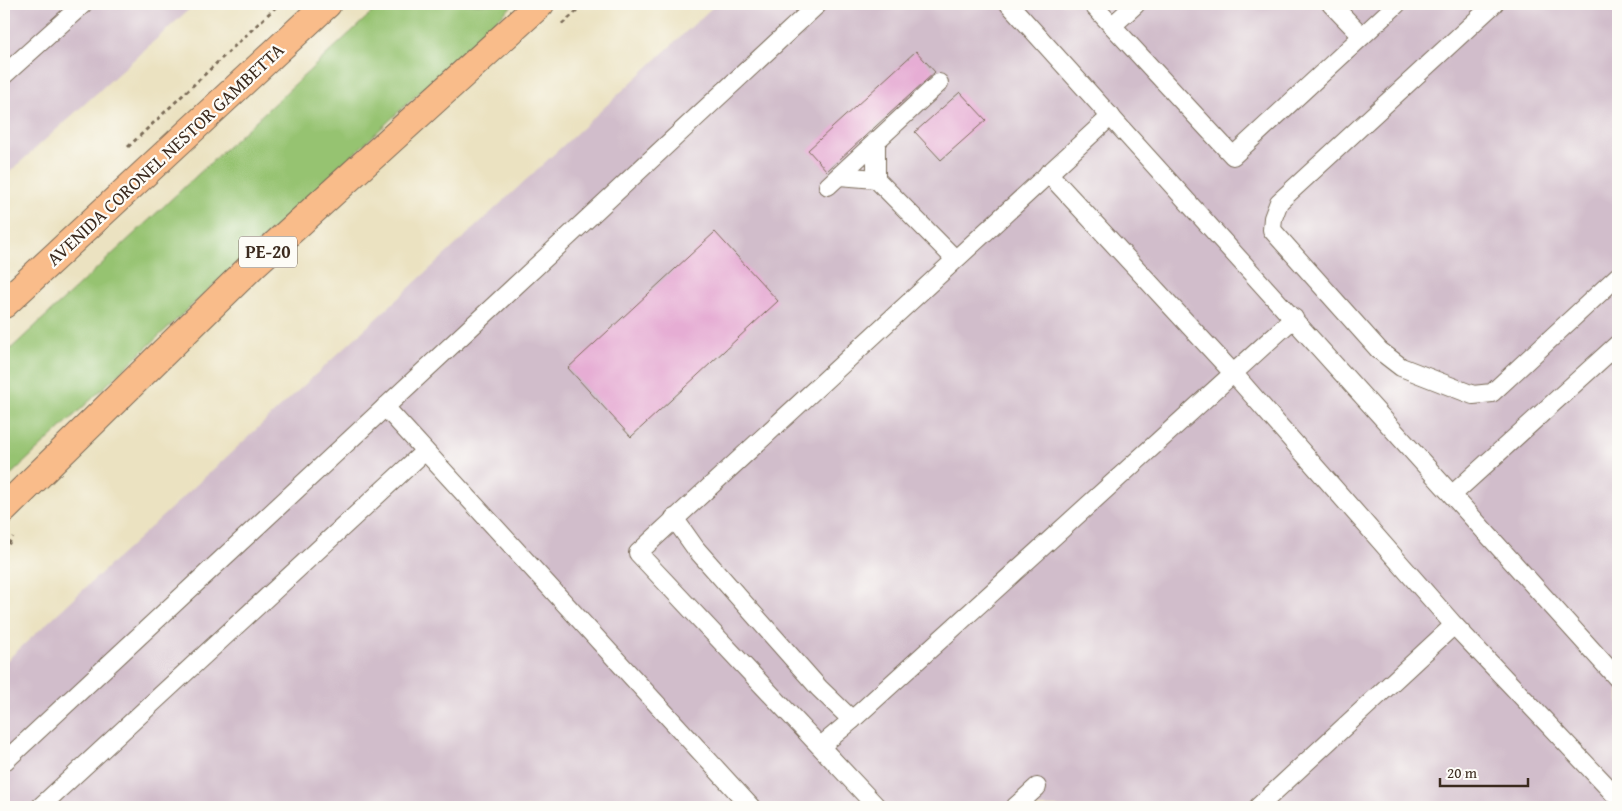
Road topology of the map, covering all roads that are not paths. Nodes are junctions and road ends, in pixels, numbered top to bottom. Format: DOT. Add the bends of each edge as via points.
graph roads {
  1 [pos="83,4"];
  2 [pos="327,4"];
  3 [pos="540,4"];
  4 [pos="818,4"];
  5 [pos="1009,4"];
  6 [pos="1092,4"];
  7 [pos="1136,4"];
  8 [pos="1331,4"];
  9 [pos="1397,4"];
  10 [pos="1494,4"];
  11 [pos="1112,25"];
  12 [pos="1362,36"];
  13 [pos="4,75"];
  14 [pos="939,83"];
  15 [pos="1111,116"];
  16 [pos="876,142"];
  17 [pos="1048,173"];
  18 [pos="876,179"];
  19 [pos="955,259"];
  20 [pos="1618,276"];
  21 [pos="4,304"];
  22 [pos="1294,318"];
  23 [pos="1618,344"];
  24 [pos="1233,373"];
  25 [pos="385,407"];
  26 [pos="425,452"];
  27 [pos="1453,494"];
  28 [pos="4,509"];
  29 [pos="674,518"];
  30 [pos="1454,625"];
  31 [pos="1618,679"];
  32 [pos="852,720"];
  33 [pos="821,746"];
  34 [pos="4,762"];
  35 [pos="1037,788"];
  36 [pos="1618,798"];
  37 [pos="40,807"];
  38 [pos="751,807"];
  39 [pos="877,807"];
  40 [pos="1016,807"];
  41 [pos="1258,807"];
  1 -- 13 [label="lane"];
  2 -- 21 [label="highway, AVENIDA CORONEL NESTOR GAMBETTA"];
  3 -- 28 [label="highway, PE-20" via="252,266"];
  4 -- 25 [label="lane"];
  5 -- 15 [label="lane"];
  6 -- 11 [label="lane"];
  7 -- 11 [label="lane"];
  8 -- 12 [label="lane"];
  9 -- 12 [label="lane"];
  10 -- 20 [label="lane" via="1278,202 1272,218 1272,230 1379,350 1401,367 1473,395 1492,392"];
  11 -- 12 [label="lane" via="1233,156"];
  14 -- 16 [label="lane"];
  15 -- 17 [label="lane"];
  15 -- 22 [label="lane"];
  16 -- 18 [label="lane"];
  16 -- 18 [label="lane" via="833,181"];
  17 -- 19 [label="lane"];
  17 -- 24 [label="lane"];
  18 -- 19 [label="lane"];
  19 -- 29 [label="lane"];
  22 -- 24 [label="lane"];
  22 -- 27 [label="lane"];
  23 -- 27 [label="lane"];
  24 -- 30 [label="lane"];
  24 -- 32 [label="lane"];
  25 -- 26 [label="lane"];
  25 -- 34 [label="lane"];
  26 -- 37 [label="lane"];
  26 -- 38 [label="lane"];
  27 -- 31 [label="lane"];
  29 -- 32 [label="lane" via="696,550 819,688"];
  29 -- 33 [label="lane" via="638,553"];
  30 -- 36 [label="lane"];
  30 -- 41 [label="lane"];
  32 -- 33 [label="lane"];
  33 -- 39 [label="lane"];
  35 -- 40 [label="lane"];
}
